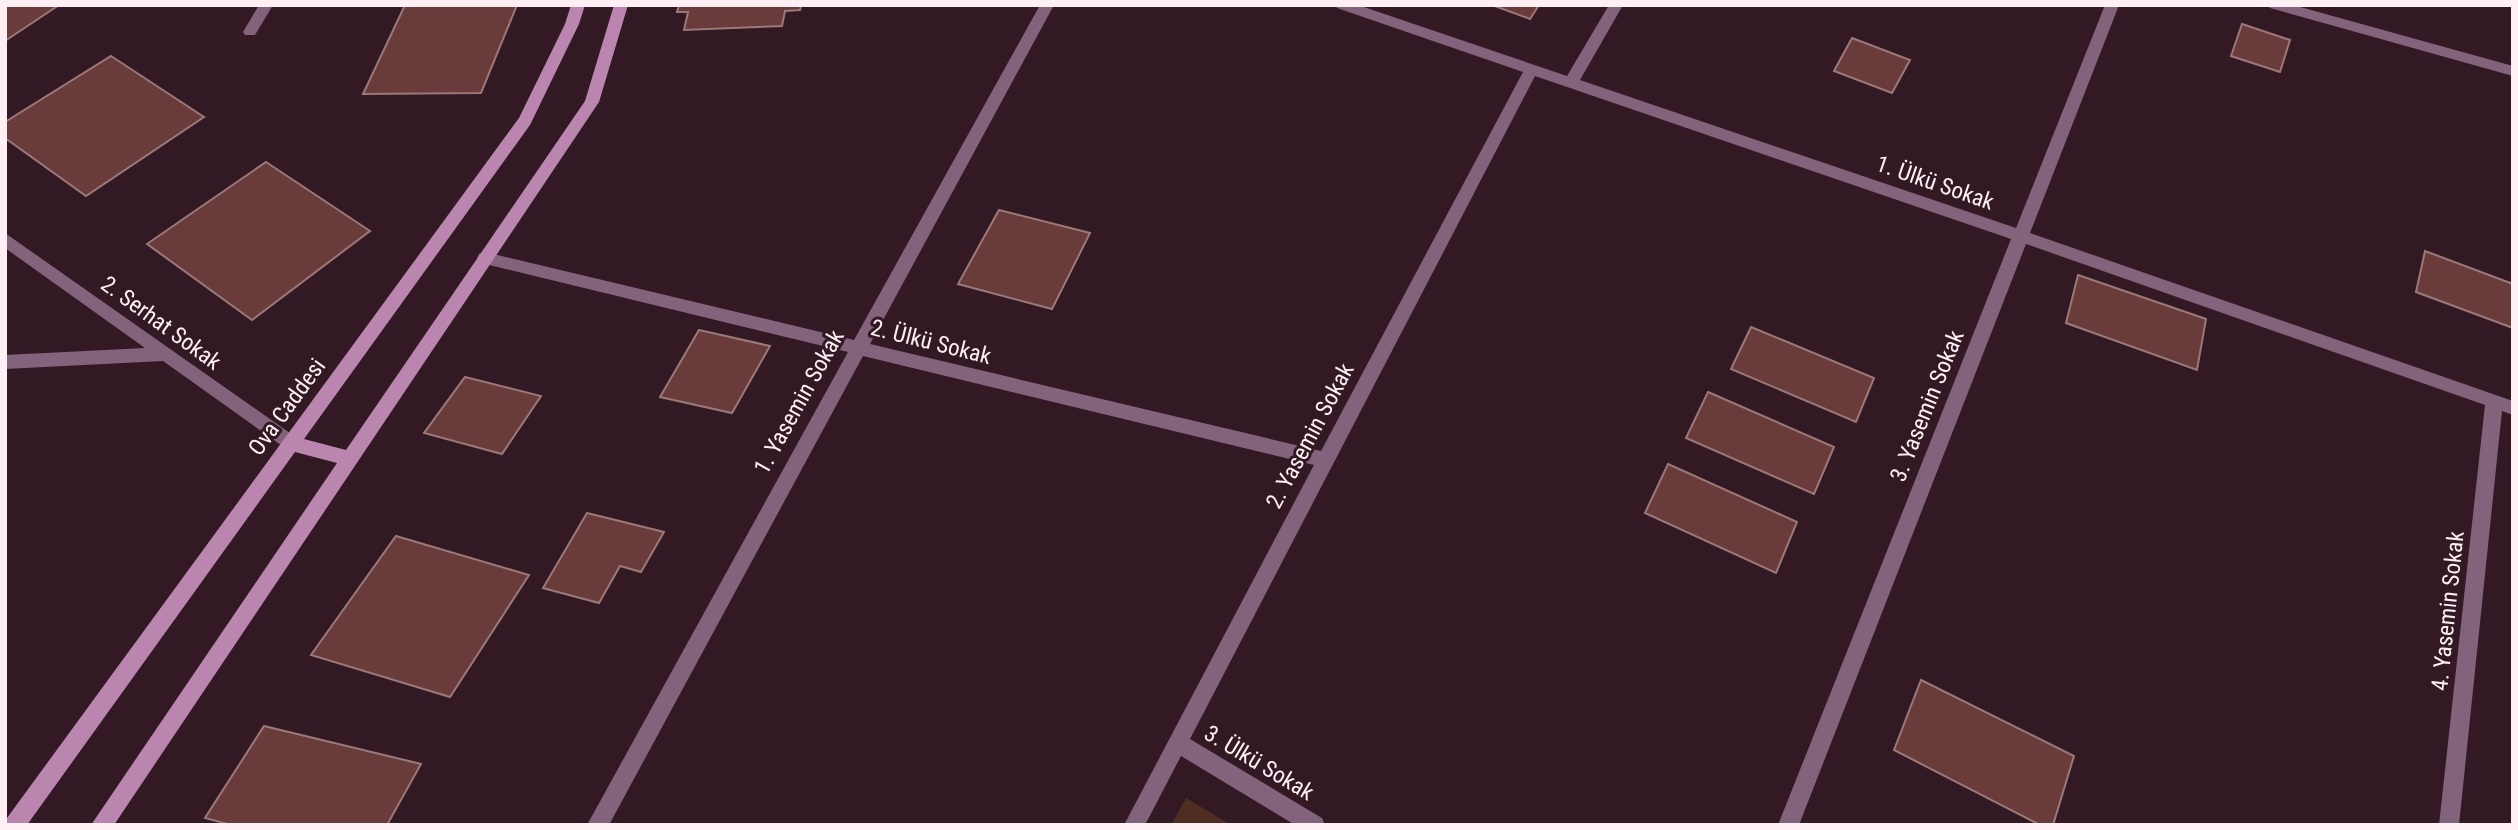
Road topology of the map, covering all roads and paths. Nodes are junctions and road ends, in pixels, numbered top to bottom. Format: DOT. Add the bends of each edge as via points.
graph roads {
  1 [pos="266,5"];
  2 [pos="578,5"];
  3 [pos="621,5"];
  4 [pos="1046,5"];
  5 [pos="1342,5"];
  6 [pos="1616,5"];
  7 [pos="2112,5"];
  8 [pos="2275,5"];
  9 [pos="250,32"];
  10 [pos="1531,70"];
  11 [pos="2513,71"];
  12 [pos="1570,84"];
  13 [pos="2021,236"];
  14 [pos="5,239"];
  15 [pos="485,258"];
  16 [pos="857,348"];
  17 [pos="166,354"];
  18 [pos="5,362"];
  19 [pos="2504,405"];
  20 [pos="291,443"];
  21 [pos="350,459"];
  22 [pos="1325,460"];
  23 [pos="1178,743"];
  24 [pos="14,825"];
  25 [pos="102,825"];
  26 [pos="597,825"];
  27 [pos="1134,825"];
  28 [pos="1315,825"];
  29 [pos="1788,825"];
  30 [pos="2449,825"];
  1 -- 9 [label="street"];
  2 -- 20 [label="street, Ova Caddesi" via="525,121"];
  3 -- 15 [label="street" via="592,102"];
  4 -- 16 [label="street, 1. Yasemin Sokak"];
  5 -- 10 [label="street, 1. Ülkü Sokak"];
  6 -- 12 [label="street"];
  7 -- 13 [label="street, 3. Yasemin Sokak"];
  8 -- 11 [label="street"];
  10 -- 12 [label="street, 1. Ülkü Sokak"];
  10 -- 22 [label="street, 2. Yasemin Sokak"];
  12 -- 13 [label="street, 1. Ülkü Sokak"];
  13 -- 19 [label="street, 1. Ülkü Sokak"];
  13 -- 29 [label="street, 3. Yasemin Sokak"];
  14 -- 17 [label="street, 2. Serhat Sokak"];
  15 -- 16 [label="street, 2. Ülkü Sokak"];
  15 -- 21 [label="street"];
  16 -- 22 [label="street, 2. Ülkü Sokak"];
  16 -- 26 [label="street, 1. Yasemin Sokak"];
  17 -- 18 [label="street"];
  17 -- 20 [label="street, 2. Serhat Sokak"];
  19 -- 30 [label="street, 4. Yasemin Sokak"];
  20 -- 21 [label="street"];
  20 -- 24 [label="street, Ova Caddesi"];
  21 -- 25 [label="street"];
  22 -- 23 [label="street, 2. Yasemin Sokak"];
  23 -- 27 [label="street, 2. Yasemin Sokak"];
  23 -- 28 [label="street, 3. Ülkü Sokak"];
}
